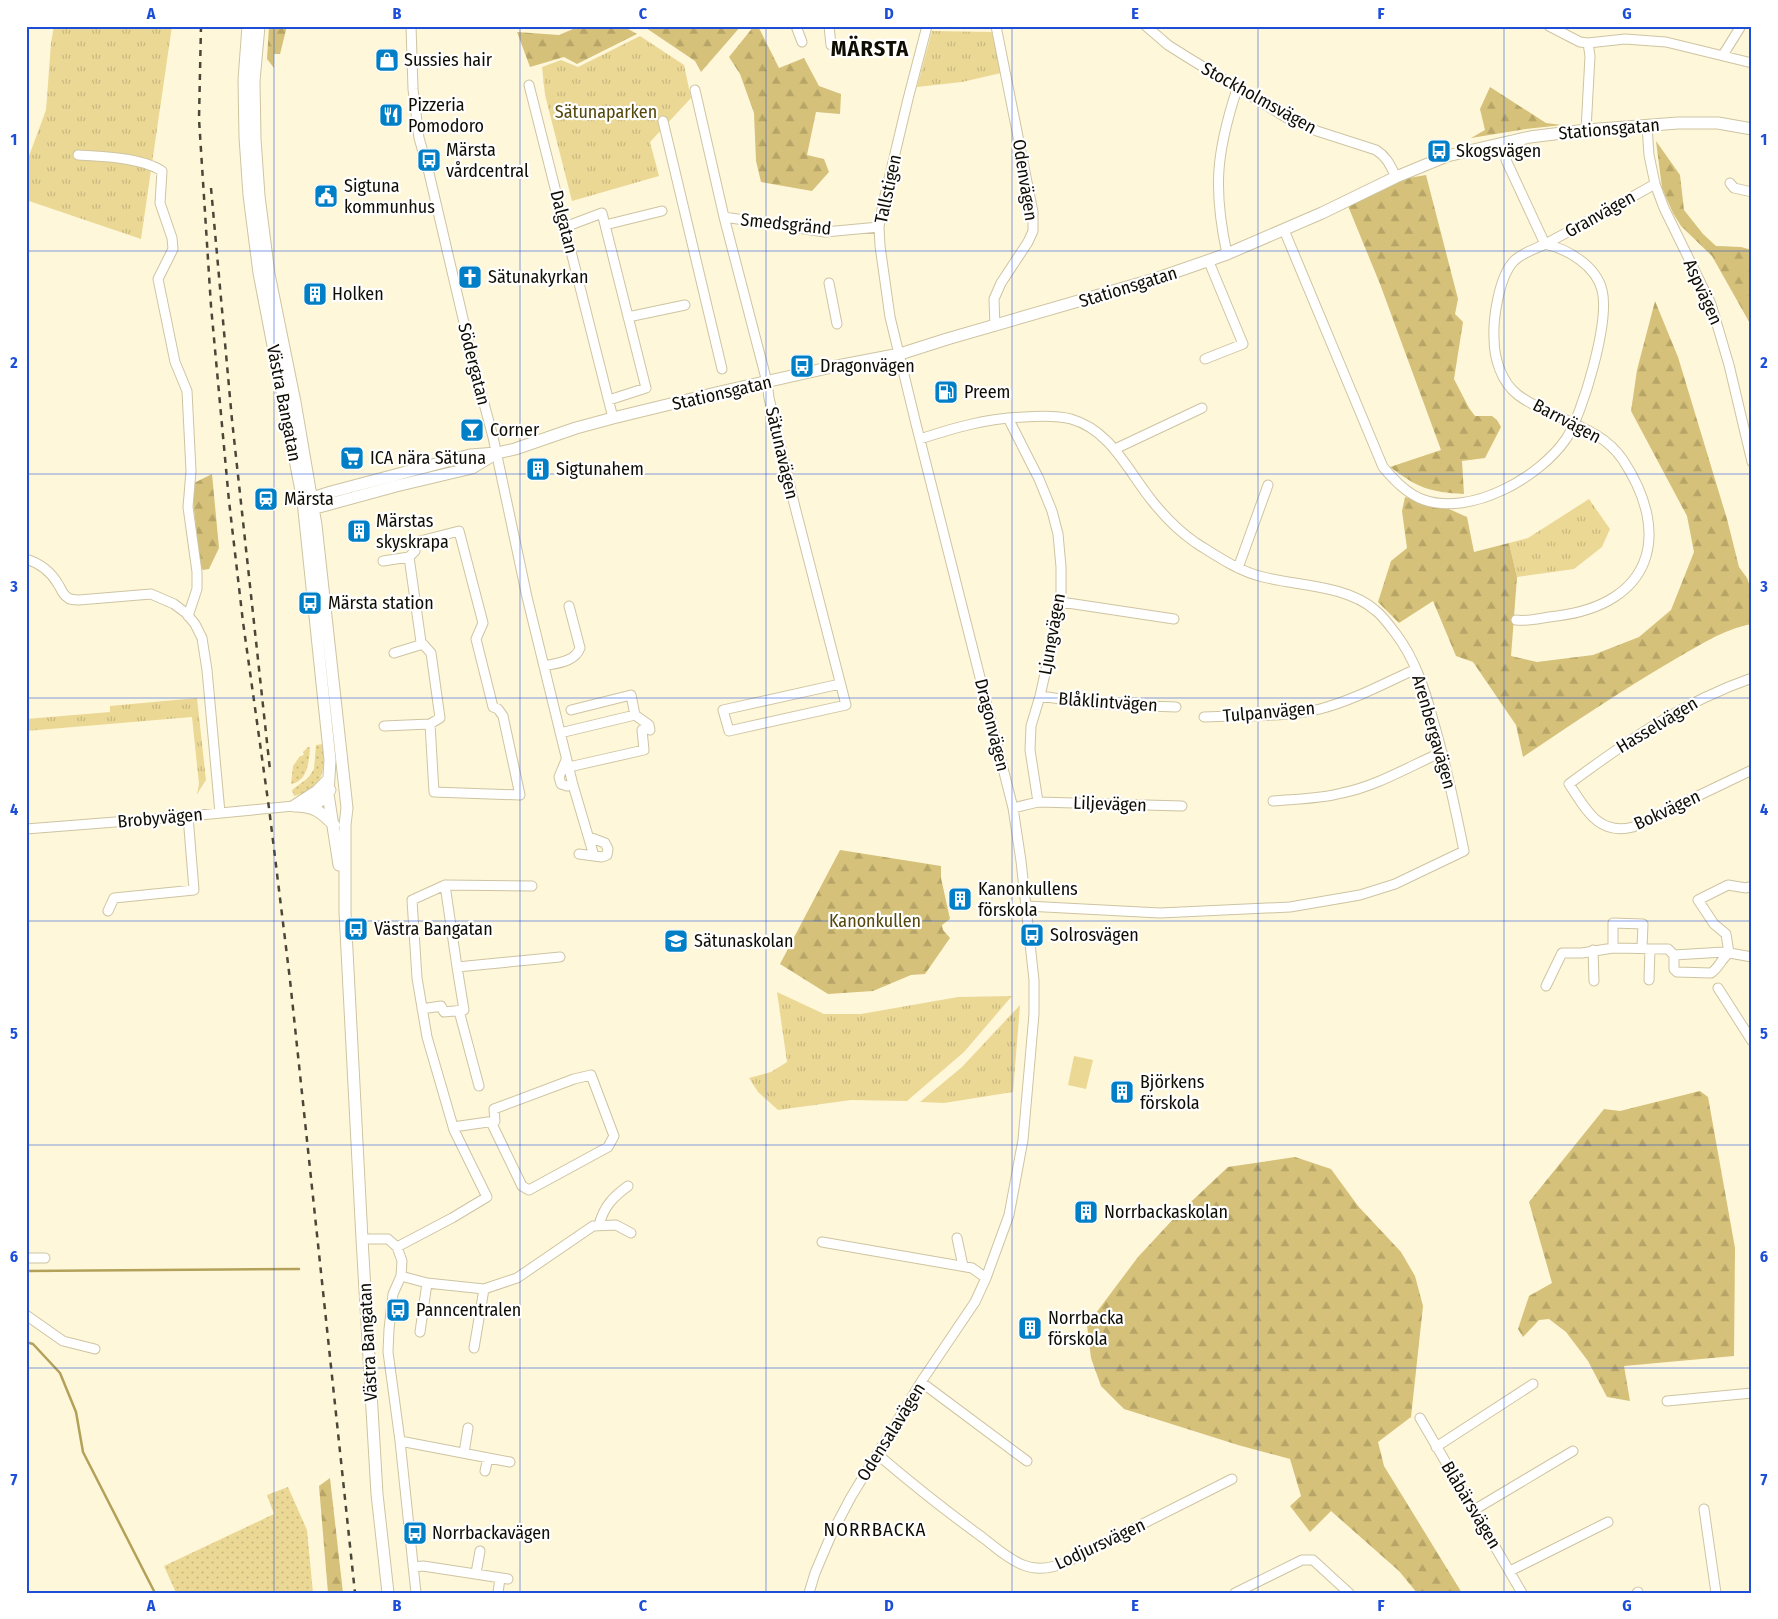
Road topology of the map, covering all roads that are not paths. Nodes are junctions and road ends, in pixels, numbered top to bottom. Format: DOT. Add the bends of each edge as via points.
graph roads {
  1 [pos="248,26"];
  2 [pos="259,26"];
  3 [pos="411,26"];
  4 [pos="796,26"];
  5 [pos="828,26"];
  6 [pos="927,26"];
  7 [pos="996,26"];
  8 [pos="1146,26"];
  9 [pos="1549,26"];
  10 [pos="1741,26"];
  11 [pos="802,42"];
  12 [pos="1588,43"];
  13 [pos="831,45"];
  14 [pos="1723,55"];
  15 [pos="1752,63"];
  16 [pos="529,84"];
  17 [pos="1238,89"];
  18 [pos="695,90"];
  19 [pos="663,121"];
  20 [pos="1647,126"];
  21 [pos="1752,129"];
  22 [pos="1586,130"];
  23 [pos="78,154"];
  24 [pos="1506,160"];
  25 [pos="1396,177"];
  26 [pos="1730,183"];
  27 [pos="1655,184"];
  28 [pos="1752,192"];
  29 [pos="662,211"];
  30 [pos="724,217"];
  31 [pos="605,225"];
  32 [pos="565,227"];
  33 [pos="879,227"];
  34 [pos="1284,230"];
  35 [pos="1545,244"];
  36 [pos="1227,254"];
  37 [pos="1209,262"];
  38 [pos="828,283"];
  39 [pos="685,305"];
  40 [pos="628,317"];
  41 [pos="837,324"];
  42 [pos="995,326"];
  43 [pos="900,354"];
  44 [pos="1204,359"];
  45 [pos="722,369"];
  46 [pos="767,382"];
  47 [pos="609,400"];
  48 [pos="1202,408"];
  49 [pos="613,418"];
  50 [pos="1008,418"];
  51 [pos="1574,423"];
  52 [pos="920,440"];
  53 [pos="1114,449"];
  54 [pos="497,453"];
  55 [pos="1752,462"];
  56 [pos="1268,485"];
  57 [pos="308,505"];
  58 [pos="409,557"];
  59 [pos="26,559"];
  60 [pos="383,561"];
  61 [pos="1238,568"];
  62 [pos="1062,602"];
  63 [pos="569,606"];
  64 [pos="188,616"];
  65 [pos="1174,619"];
  66 [pos="1516,620"];
  67 [pos="423,644"];
  68 [pos="394,653"];
  69 [pos="544,666"];
  70 [pos="1416,669"];
  71 [pos="1752,678"];
  72 [pos="840,684"];
  73 [pos="1040,696"];
  74 [pos="1176,707"];
  75 [pos="571,710"];
  76 [pos="635,715"];
  77 [pos="1204,717"];
  78 [pos="430,724"];
  79 [pos="384,726"];
  80 [pos="560,733"];
  81 [pos="340,752"];
  82 [pos="1442,752"];
  83 [pos="566,757"];
  84 [pos="568,767"];
  85 [pos="1752,770"];
  86 [pos="1569,784"];
  87 [pos="573,785"];
  88 [pos="322,792"];
  89 [pos="1273,801"];
  90 [pos="1038,802"];
  91 [pos="294,806"];
  92 [pos="310,806"];
  93 [pos="1182,806"];
  94 [pos="1013,808"];
  95 [pos="220,813"];
  96 [pos="188,816"];
  97 [pos="26,825"];
  98 [pos="340,825"];
  99 [pos="26,829"];
  100 [pos="589,837"];
  101 [pos="579,854"];
  102 [pos="594,856"];
  103 [pos="445,885"];
  104 [pos="532,886"];
  105 [pos="1752,886"];
  106 [pos="1026,906"];
  107 [pos="108,911"];
  108 [pos="1613,948"];
  109 [pos="1646,948"];
  110 [pos="1593,950"];
  111 [pos="1729,953"];
  112 [pos="1674,955"];
  113 [pos="1752,957"];
  114 [pos="560,958"];
  115 [pos="458,968"];
  116 [pos="1649,980"];
  117 [pos="1594,981"];
  118 [pos="1546,986"];
  119 [pos="1718,988"];
  120 [pos="422,1009"];
  121 [pos="459,1011"];
  122 [pos="1034,1014"];
  123 [pos="1752,1041"];
  124 [pos="479,1086"];
  125 [pos="491,1122"];
  126 [pos="453,1127"];
  127 [pos="628,1186"];
  128 [pos="599,1225"];
  129 [pos="632,1233"];
  130 [pos="956,1238"];
  131 [pos="362,1239"];
  132 [pos="822,1242"];
  133 [pos="397,1247"];
  134 [pos="26,1258"];
  135 [pos="45,1258"];
  136 [pos="963,1266"];
  137 [pos="401,1276"];
  138 [pos="986,1278"];
  139 [pos="427,1282"];
  140 [pos="484,1288"];
  141 [pos="26,1315"];
  142 [pos="420,1332"];
  143 [pos="474,1348"];
  144 [pos="95,1349"];
  145 [pos="921,1382"];
  146 [pos="1533,1384"];
  147 [pos="1752,1393"];
  148 [pos="1667,1401"];
  149 [pos="1420,1418"];
  150 [pos="468,1428"];
  151 [pos="400,1441"];
  152 [pos="1436,1447"];
  153 [pos="1572,1451"];
  154 [pos="464,1454"];
  155 [pos="877,1454"];
  156 [pos="488,1458"];
  157 [pos="1027,1461"];
  158 [pos="510,1462"];
  159 [pos="486,1471"];
  160 [pos="1232,1479"];
  161 [pos="1704,1509"];
  162 [pos="1474,1510"];
  163 [pos="1608,1522"];
  164 [pos="480,1551"];
  165 [pos="413,1567"];
  166 [pos="1510,1571"];
  167 [pos="476,1573"];
  168 [pos="1247,1590"];
  169 [pos="388,1593"];
  170 [pos="416,1593"];
  171 [pos="498,1593"];
  172 [pos="810,1593"];
  173 [pos="1234,1593"];
  174 [pos="1350,1593"];
  175 [pos="1522,1593"];
  176 [pos="1716,1593"];
  1 -- 57 [label="street, Västra Bangatan" via="244,80 249,195 259,273"];
  2 -- 57 [label="street, Västra Bangatan" via="254,81 259,196 269,274 295,402"];
  3 -- 54 [label="street, Södergatan" via="417,127"];
  4 -- 11 [label="street"];
  5 -- 13 [label="street"];
  6 -- 33 [label="street, Tallstigen"];
  7 -- 42 [label="street, Odenvägen" via="1034,212 1033,231 1028,242 994,299"];
  8 -- 17 [label="street, Stockholmsvägen" via="1168,45"];
  9 -- 12 [label="street"];
  10 -- 14 [label="street"];
  12 -- 14 [label="street" via="1625,39 1666,42"];
  12 -- 22 [label="street"];
  14 -- 15 [label="street"];
  16 -- 32 [label="street, Dalgatan"];
  17 -- 25 [label="street, Stockholmsvägen" via="1302,125 1376,150 1384,155"];
  17 -- 36 [label="street" via="1219,156 1220,214"];
  18 -- 30 [label="street, Sätunavägen"];
  19 -- 45 [label="street"];
  20 -- 21 [label="street, Stationsgatan" via="1718,123"];
  20 -- 22 [label="street, Stationsgatan"];
  20 -- 27 [label="street, Aspvägen"];
  22 -- 25 [label="street, Stationsgatan" via="1486,146 1448,156"];
  23 -- 64 [label="street" via="140,162 162,172 160,203 173,249 158,279 176,362 187,391 191,471 188,507 197,572 197,590"];
  24 -- 35 [label="street"];
  25 -- 34 [label="street, Stationsgatan"];
  26 -- 28 [label="street" via="1734,188"];
  27 -- 35 [label="street, Granvägen"];
  27 -- 55 [label="street, Aspvägen" via="1711,304"];
  29 -- 31 [label="street"];
  30 -- 33 [label="street, Smedsgränd" via="825,232"];
  30 -- 46 [label="street, Sätunavägen"];
  31 -- 32 [label="street" via="602,213"];
  31 -- 40 [label="street"];
  32 -- 47 [label="street, Dalgatan"];
  33 -- 43 [label="street, Tallstigen" via="890,317"];
  34 -- 36 [label="street, Stationsgatan"];
  34 -- 51 [label="street" via="1383,466 1405,490 1423,500 1439,503 1476,500 1492,494 1519,481 1552,455"];
  35 -- 51 [label="street" via="1572,255 1587,267 1602,288 1603,320 1593,368"];
  35 -- 51 [label="street, Barrvägen" via="1518,257 1508,269 1498,299 1494,345 1497,363 1518,395"];
  36 -- 37 [label="street, Stationsgatan"];
  37 -- 42 [label="street, Stationsgatan"];
  37 -- 44 [label="street" via="1243,344"];
  38 -- 41 [label="street"];
  39 -- 40 [label="street"];
  40 -- 47 [label="street" via="646,388"];
  42 -- 43 [label="street, Stationsgatan"];
  43 -- 46 [label="street, Stationsgatan"];
  43 -- 52 [label="street, Dragonvägen"];
  46 -- 49 [label="street, Stationsgatan"];
  46 -- 72 [label="street, Sätunavägen"];
  47 -- 49 [label="street, Dalgatan"];
  48 -- 53 [label="street"];
  49 -- 54 [label="street, Stationsgatan"];
  50 -- 52 [label="street, Arenbergavägen" via="978,422"];
  50 -- 53 [label="street, Arenbergavägen" via="1040,416 1072,420 1098,434"];
  50 -- 62 [label="street, Ljungvägen" via="1052,511 1058,534"];
  51 -- 66 [label="street, Barrvägen" via="1615,449 1636,485 1646,509 1650,538 1644,564 1636,577 1615,597 1567,614"];
  52 -- 94 [label="street, Dragonvägen"];
  53 -- 61 [label="street, Arenbergavägen" via="1152,502 1171,522 1194,542"];
  54 -- 57 [label="street, Stationsgatan" via="470,454"];
  54 -- 69 [label="street, Södergatan"];
  56 -- 61 [label="street"];
  57 -- 81 [label="street, Västra Bangatan" via="332,664"];
  57 -- 88 [label="street, Västra Bangatan" via="330,760 328,779"];
  58 -- 60 [label="street"];
  58 -- 67 [label="street" via="420,642"];
  58 -- 78 [label="street" via="415,551 412,542 459,531 483,623 476,639 494,707 502,716 520,795 434,792"];
  59 -- 64 [label="street" via="36,562 51,574 71,599 151,594 174,604"];
  61 -- 70 [label="street, Arenbergavägen" via="1261,576 1324,588 1368,605 1397,634"];
  62 -- 65 [label="street"];
  62 -- 73 [label="street, Ljungvägen"];
  63 -- 69 [label="street" via="580,648 578,653 574,658"];
  64 -- 95 [label="street" via="202,638"];
  67 -- 68 [label="street"];
  67 -- 78 [label="street" via="431,653 440,718"];
  69 -- 80 [label="street, Södergatan"];
  70 -- 77 [label="street, Tulpanvägen" via="1346,701 1318,709 1288,714"];
  70 -- 82 [label="street, Arenbergavägen"];
  71 -- 86 [label="street, Hasselvägen" via="1699,699 1655,723"];
  72 -- 72 [label="street, Sätunavägen" via="846,705 729,731 723,710"];
  73 -- 74 [label="street, Blåklintvägen" via="1096,704"];
  73 -- 90 [label="street, Ljungvägen" via="1031,726 1030,750"];
  75 -- 76 [label="street" via="631,695"];
  76 -- 80 [label="street"];
  76 -- 84 [label="street" via="650,728 642,730 644,750"];
  78 -- 79 [label="street"];
  80 -- 83 [label="street, Södergatan"];
  81 -- 88 [label="street, Västra Bangatan" via="334,784"];
  81 -- 98 [label="street, Västra Bangatan" via="347,808"];
  82 -- 89 [label="street" via="1344,793"];
  82 -- 106 [label="street, Arenbergavägen" via="1464,851 1395,884 1337,900 1290,907 1160,913"];
  83 -- 84 [label="street, Södergatan"];
  83 -- 87 [label="street, Södergatan" via="559,777 561,784"];
  84 -- 87 [label="street, Södergatan"];
  85 -- 86 [label="street, Bokvägen" via="1633,827 1617,830 1596,819"];
  87 -- 100 [label="street, Södergatan"];
  88 -- 91 [label="street, Brobyvägen"];
  88 -- 92 [label="street" via="320,801"];
  88 -- 98 [label="street, Västra Bangatan" via="334,799 340,810"];
  90 -- 93 [label="street, Liljevägen"];
  90 -- 94 [label="street"];
  91 -- 92 [label="street, Brobyvägen"];
  91 -- 95 [label="street, Brobyvägen"];
  92 -- 98 [label="street"];
  94 -- 106 [label="street, Dragonvägen"];
  95 -- 96 [label="street, Brobyvägen"];
  96 -- 99 [label="street, Brobyvägen"];
  96 -- 107 [label="street" via="194,890 114,898"];
  97 -- 99 [label="street"];
  98 -- 131 [label="street, Västra Bangatan"];
  100 -- 102 [label="street, Södergatan"];
  100 -- 102 [label="street" via="606,843 608,849 607,855"];
  101 -- 102 [label="street"];
  103 -- 104 [label="street"];
  103 -- 115 [label="street"];
  103 -- 120 [label="street" via="412,900 416,978"];
  105 -- 111 [label="street" via="1728,885 1698,900 1714,924 1726,934"];
  106 -- 122 [label="street, Dragonvägen" via="1034,980"];
  108 -- 109 [label="street"];
  108 -- 109 [label="street" via="1613,923 1643,924"];
  108 -- 110 [label="street"];
  109 -- 112 [label="street" via="1668,949"];
  109 -- 116 [label="street"];
  110 -- 117 [label="street"];
  110 -- 118 [label="street" via="1562,953"];
  111 -- 112 [label="street"];
  111 -- 112 [label="street" via="1711,973 1677,972"];
  111 -- 113 [label="street"];
  114 -- 115 [label="street"];
  115 -- 121 [label="street" via="464,1010"];
  119 -- 123 [label="street"];
  120 -- 121 [label="street" via="442,1006 444,1012"];
  120 -- 126 [label="street"];
  121 -- 124 [label="street"];
  122 -- 138 [label="street, Odensalavägen" via="1024,1140 1009,1215"];
  125 -- 125 [label="street" via="495,1121 494,1109 591,1074 614,1136 608,1147 529,1190 522,1186"];
  125 -- 126 [label="street"];
  126 -- 133 [label="street" via="488,1197"];
  127 -- 128 [label="street" via="611,1199"];
  128 -- 129 [label="street" via="616,1225"];
  128 -- 140 [label="street" via="517,1278"];
  130 -- 136 [label="street"];
  131 -- 133 [label="street" via="388,1239"];
  131 -- 169 [label="street, Västra Bangatan" via="378,1494"];
  132 -- 136 [label="street"];
  133 -- 137 [label="street" via="402,1261"];
  134 -- 135 [label="street"];
  136 -- 138 [label="street"];
  137 -- 139 [label="street"];
  137 -- 151 [label="street" via="393,1294 388,1352"];
  138 -- 145 [label="street, Odensalavägen" via="970,1309"];
  139 -- 140 [label="street"];
  139 -- 142 [label="street"];
  140 -- 143 [label="street"];
  141 -- 144 [label="street" via="63,1341"];
  145 -- 155 [label="street, Odensalavägen"];
  145 -- 157 [label="street"];
  146 -- 152 [label="street"];
  147 -- 148 [label="street"];
  149 -- 152 [label="street, Blåbärsvägen"];
  150 -- 154 [label="street"];
  151 -- 154 [label="street"];
  151 -- 165 [label="street"];
  152 -- 162 [label="street, Blåbärsvägen"];
  153 -- 162 [label="street"];
  154 -- 156 [label="street"];
  155 -- 160 [label="street, Lodjursvägen" via="947,1512 1011,1558 1037,1568 1056,1567 1067,1562"];
  155 -- 172 [label="street, Odensalavägen" via="850,1496 832,1533"];
  156 -- 158 [label="street"];
  156 -- 159 [label="street"];
  161 -- 176 [label="street"];
  162 -- 166 [label="street, Blåbärsvägen"];
  163 -- 166 [label="street"];
  164 -- 167 [label="street"];
  165 -- 167 [label="street"];
  165 -- 170 [label="street"];
  166 -- 175 [label="street, Blåbärsvägen"];
  167 -- 171 [label="street" via="504,1579"];
  168 -- 173 [label="street"];
  168 -- 174 [label="street" via="1308,1559"];
}
